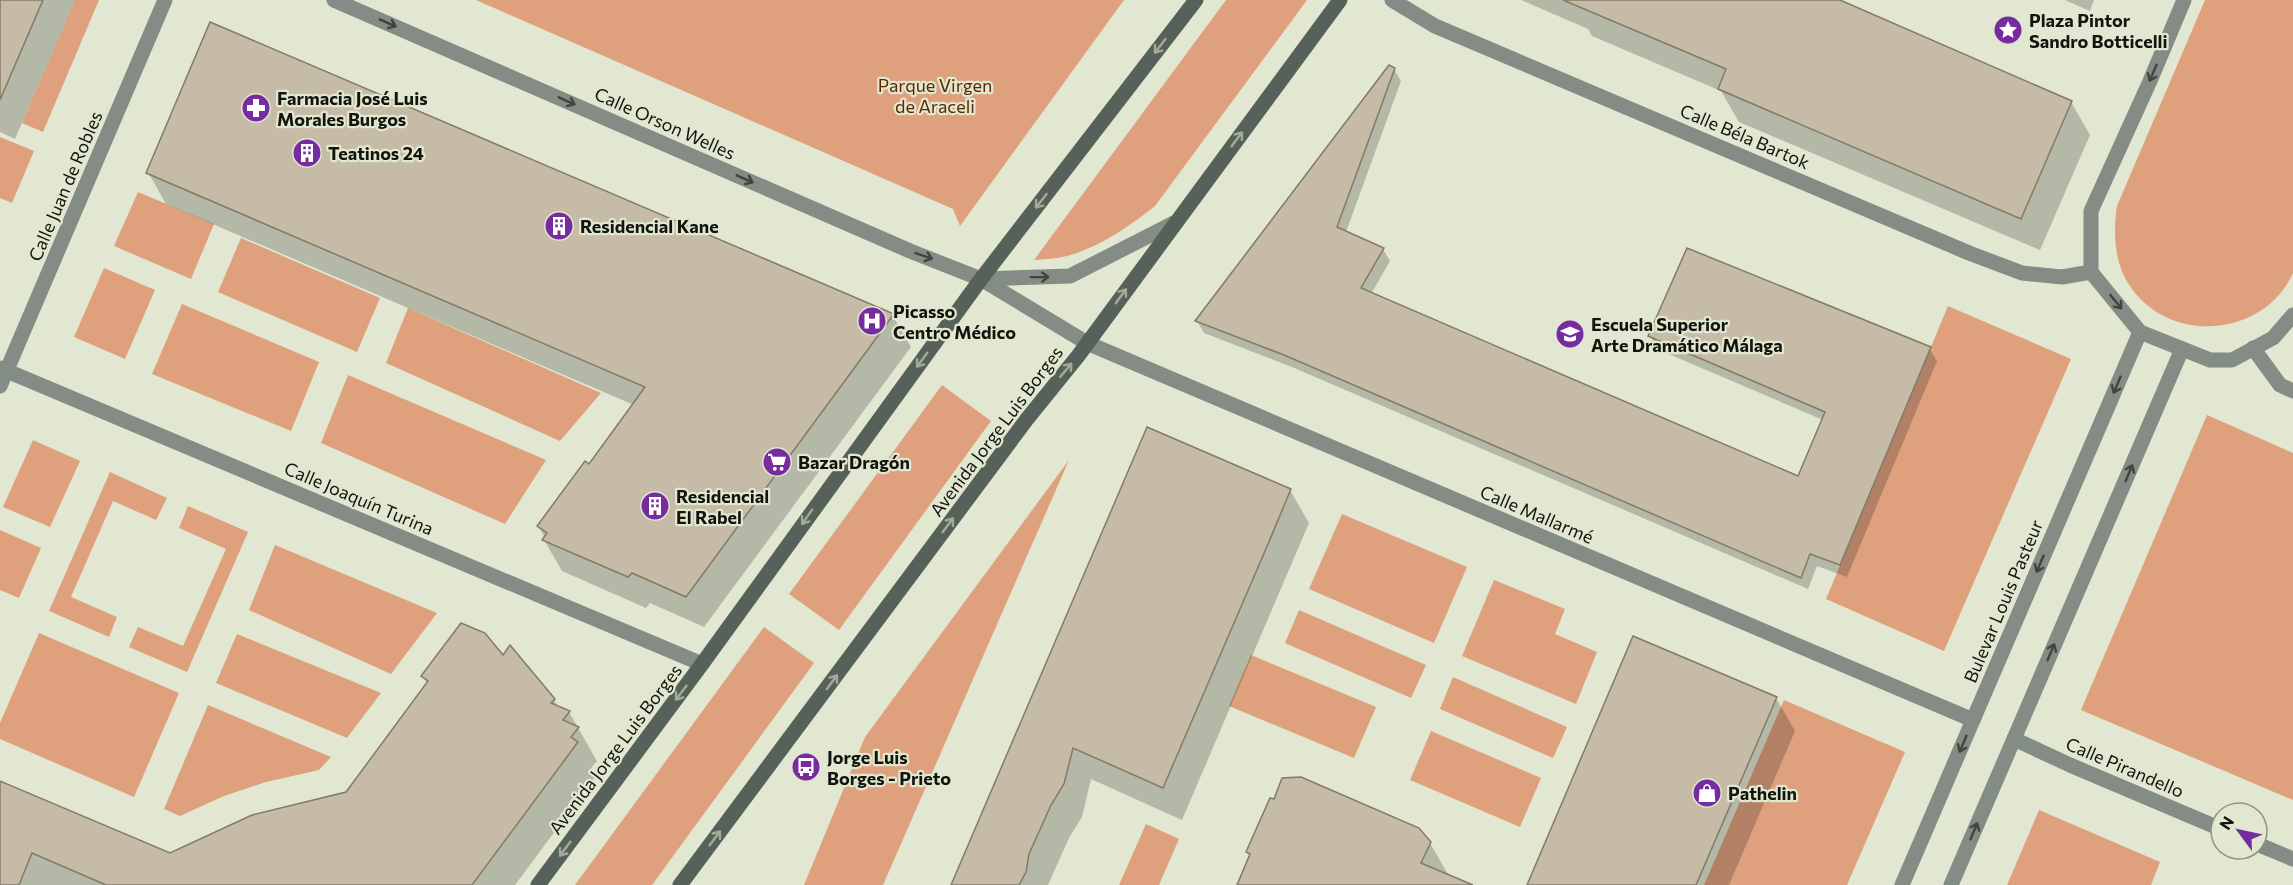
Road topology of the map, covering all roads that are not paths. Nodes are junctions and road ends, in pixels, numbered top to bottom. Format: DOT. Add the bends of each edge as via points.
graph roads {
  1 [pos="165,0"];
  2 [pos="334,0"];
  3 [pos="1196,0"];
  4 [pos="1340,0"];
  5 [pos="1392,0"];
  6 [pos="2184,0"];
  7 [pos="1174,223"];
  8 [pos="2091,272"];
  9 [pos="981,279"];
  10 [pos="2293,315"];
  11 [pos="2140,332"];
  12 [pos="1087,343"];
  13 [pos="2253,348"];
  14 [pos="2182,349"];
  15 [pos="3,369"];
  16 [pos="0,386"];
  17 [pos="2293,391"];
  18 [pos="702,664"];
  19 [pos="1973,720"];
  20 [pos="2014,739"];
  21 [pos="2209,824"];
  22 [pos="2269,849"];
  23 [pos="2293,859"];
  24 [pos="538,885"];
  25 [pos="680,885"];
  26 [pos="1902,885"];
  27 [pos="1951,885"];
  1 -- 15 [label="street, Calle Juan de Robles"];
  2 -- 9 [label="street, Calle Orson Welles, one-way"];
  3 -- 9 [label="main road, Avenida Jorge Luis Borges, one-way"];
  7 -- 4 [label="main road, Avenida Jorge Luis Borges, one-way"];
  5 -- 8 [label="street, Calle Béla Bartok" via="1435,26 1969,253 2022,273 2062,277"];
  6 -- 8 [label="street, one-way" via="2091,211"];
  9 -- 7 [label="street, Calle Orson Welles, one-way" via="1070,276"];
  12 -- 7 [label="main road, Avenida Jorge Luis Borges, one-way"];
  8 -- 11 [label="street, one-way"];
  9 -- 12 [label="street, Calle Orson Welles"];
  9 -- 18 [label="main road, Avenida Jorge Luis Borges, one-way"];
  10 -- 13 [label="street" via="2273,338"];
  11 -- 14 [label="street"];
  11 -- 19 [label="street, Bulevar Louis Pasteur, one-way"];
  12 -- 19 [label="street, Calle Mallarmé"];
  25 -- 12 [label="main road, Avenida Jorge Luis Borges, one-way"];
  13 -- 14 [label="street" via="2232,360 2210,360"];
  13 -- 17 [label="street" via="2280,385"];
  20 -- 14 [label="street, one-way"];
  15 -- 16 [label="street, Calle Juan de Robles"];
  15 -- 18 [label="street, Calle Joaquín Turina"];
  18 -- 24 [label="main road, Avenida Jorge Luis Borges, one-way"];
  19 -- 26 [label="street, Bulevar Louis Pasteur, one-way"];
  20 -- 21 [label="street, Calle Pirandello"];
  27 -- 20 [label="street, one-way"];
  22 -- 23 [label="street"];
}
